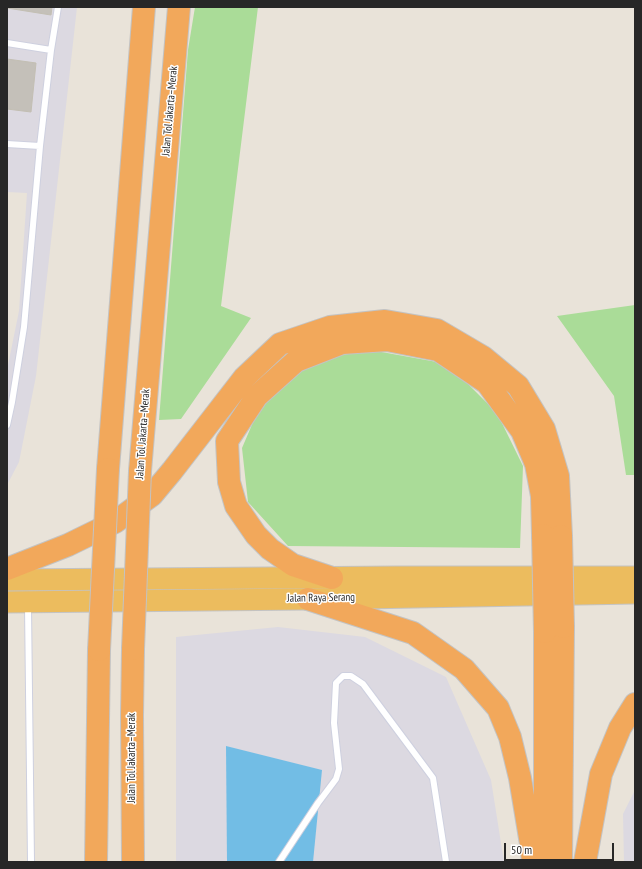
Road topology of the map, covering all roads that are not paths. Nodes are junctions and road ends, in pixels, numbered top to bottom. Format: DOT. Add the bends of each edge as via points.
graph roads {
  1 [pos="58,7"];
  2 [pos="144,7"];
  3 [pos="179,7"];
  4 [pos="7,44"];
  5 [pos="51,50"];
  6 [pos="7,144"];
  7 [pos="40,146"];
  8 [pos="7,425"];
  9 [pos="552,536"];
  10 [pos="7,569"];
  11 [pos="635,577"];
  12 [pos="332,578"];
  13 [pos="7,580"];
  14 [pos="635,593"];
  15 [pos="308,599"];
  16 [pos="7,602"];
  17 [pos="28,602"];
  18 [pos="554,629"];
  19 [pos="635,704"];
  20 [pos="132,715"];
  21 [pos="32,862"];
  22 [pos="96,862"];
  23 [pos="133,862"];
  24 [pos="141,862"];
  25 [pos="279,862"];
  26 [pos="446,862"];
  27 [pos="533,862"];
  28 [pos="544,862"];
  29 [pos="561,862"];
  30 [pos="585,862"];
  1 -- 5 [label="lane"];
  2 -- 22 [label="highway, bridge" via="108,469 99,650"];
  3 -- 20 [label="highway, Jalan Tol Jakarta–Merak, bridge" via="140,471"];
  4 -- 5 [label="lane"];
  5 -- 7 [label="lane"];
  6 -- 7 [label="lane"];
  7 -- 8 [label="lane" via="24,327"];
  9 -- 10 [label="highway" via="558,476 544,429 518,386 483,357 437,330 385,321 330,328 280,344 244,378 152,496 115,522 68,545"];
  9 -- 12 [label="highway" via="536,464 522,431 488,383 438,350 387,340 342,343 296,361 257,396 227,441 232,494 236,506 256,535 270,549 293,565"];
  9 -- 18 [label="highway, bridge"];
  11 -- 12 [label="highway, Jalan Raya Serang"];
  12 -- 13 [label="highway, Jalan Raya Serang"];
  14 -- 15 [label="highway, Jalan Raya Serang"];
  15 -- 17 [label="highway, Jalan Raya Serang"];
  15 -- 27 [label="highway" via="413,633 464,669 498,708 510,737 520,778"];
  16 -- 17 [label="highway, Jalan Raya Serang"];
  17 -- 21 [label="lane"];
  18 -- 28 [label="highway"];
  18 -- 29 [label="highway"];
  19 -- 30 [label="highway" via="620,728 601,774"];
  20 -- 23 [label="highway, Jalan Tol Jakarta–Merak"];
  20 -- 24 [label="highway"];
  25 -- 26 [label="lane" via="336,779 340,769 334,723 336,683 343,676 351,676 363,684 433,778"];
}
